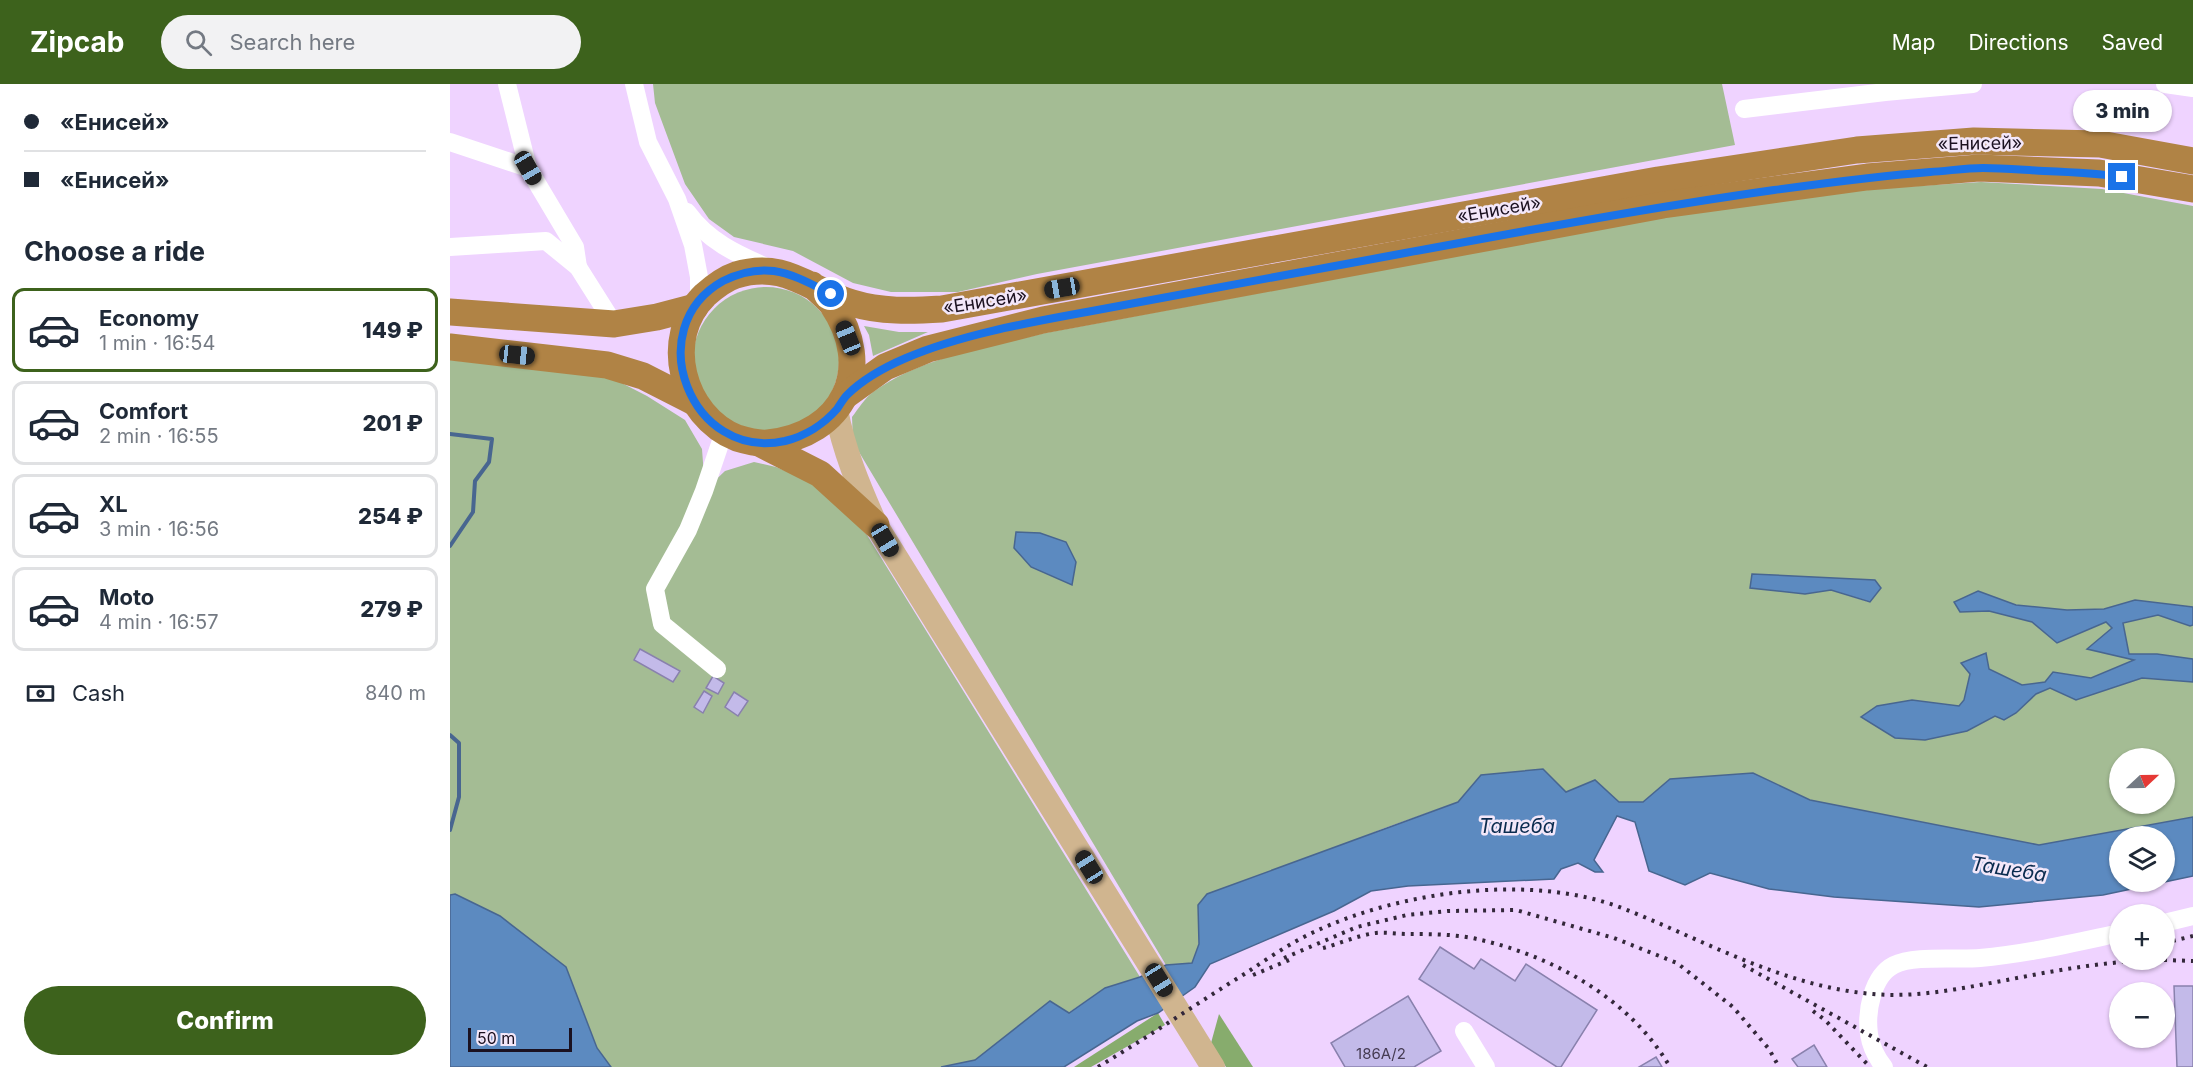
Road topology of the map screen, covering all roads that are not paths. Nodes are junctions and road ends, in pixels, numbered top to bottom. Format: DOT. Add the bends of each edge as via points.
graph roads {
  1 [pos="507,84"];
  2 [pos="634,84"];
  3 [pos="1974,84"];
  4 [pos="2164,84"];
  5 [pos="2193,88"];
  6 [pos="1744,109"];
  7 [pos="450,142"];
  8 [pos="2193,161"];
  9 [pos="528,168"];
  10 [pos="2193,189"];
  11 [pos="676,199"];
  12 [pos="450,247"];
  13 [pos="578,267"];
  14 [pos="776,271"];
  15 [pos="812,285"];
  16 [pos="697,304"];
  17 [pos="450,312"];
  18 [pos="614,324"];
  19 [pos="450,348"];
  20 [pos="694,402"];
  21 [pos="841,403"];
  22 [pos="724,432"];
  23 [pos="761,444"];
  24 [pos="876,525"];
  25 [pos="717,669"];
  26 [pos="2193,916"];
  27 [pos="2175,920"];
  28 [pos="2109,935"];
  29 [pos="1464,1032"];
  30 [pos="1208,1059"];
  31 [pos="1486,1067"];
  32 [pos="1884,1067"];
  1 -- 9 [label="street"];
  2 -- 11 [label="street" via="648,142"];
  3 -- 6 [label="street"];
  4 -- 5 [label="street"];
  7 -- 9 [label="street"];
  8 -- 15 [label="highway, «Енисей»" via="2100,144 1974,141 1857,150 1658,180 942,309 873,308"];
  9 -- 13 [label="street" via="575,248"];
  10 -- 21 [label="highway, «Енисей»" via="2099,173 1979,168 1867,177 1663,206 1043,320 928,349 885,367"];
  11 -- 14 [label="street" via="710,238"];
  11 -- 16 [label="street" via="693,245 699,277"];
  12 -- 13 [label="street" via="546,241"];
  13 -- 18 [label="street"];
  14 -- 15 [label="highway, «Енисей»"];
  14 -- 16 [label="highway, «Енисей»" via="733,276 714,286"];
  15 -- 21 [label="highway, «Енисей»" via="830,302 848,338 852,376"];
  16 -- 18 [label="highway, «Енисей»"];
  16 -- 20 [label="highway, «Енисей»" via="684,330 681,355 684,380"];
  17 -- 18 [label="highway, «Енисей»"];
  19 -- 20 [label="highway, «Енисей»" via="607,365 643,376"];
  20 -- 22 [label="highway, «Енисей»"];
  21 -- 23 [label="highway, «Енисей»" via="821,424 798,437"];
  21 -- 24 [label="main road" via="841,437"];
  22 -- 23 [label="highway, «Енисей»"];
  22 -- 25 [label="street" via="688,530 655,589 662,624"];
  23 -- 24 [label="highway" via="820,474"];
  24 -- 30 [label="main road"];
  26 -- 27 [label="street"];
  28 -- 32 [label="street" via="1980,958 1914,960 1893,965 1878,979 1871,994 1869,1034 1875,1055"];
  29 -- 31 [label="street"];
}
